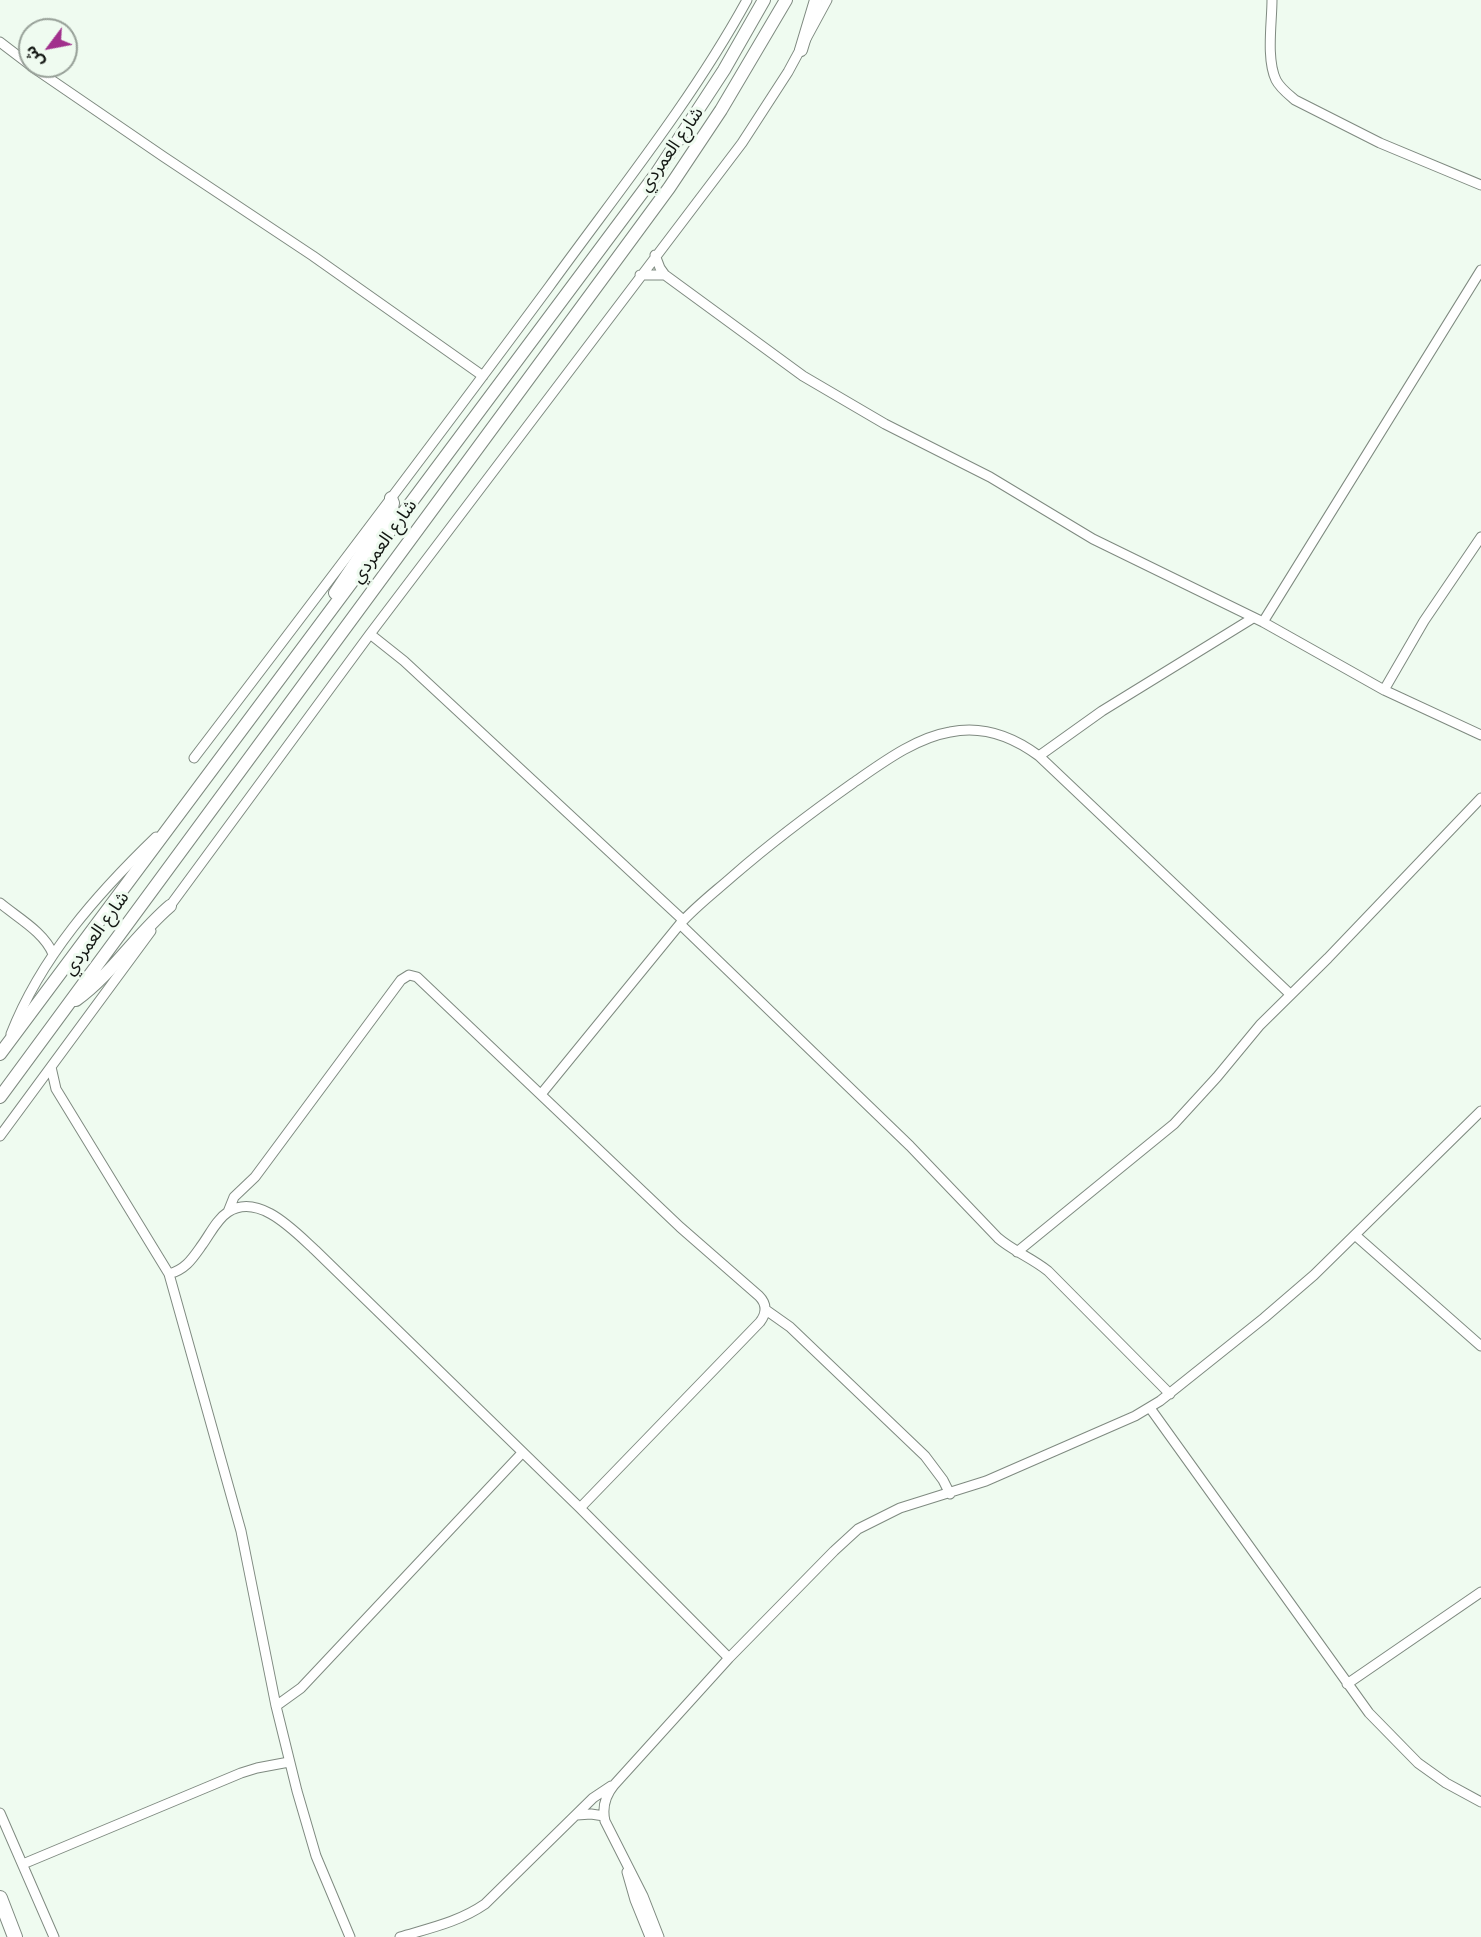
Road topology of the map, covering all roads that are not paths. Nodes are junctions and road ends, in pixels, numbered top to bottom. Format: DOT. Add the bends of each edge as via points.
graph roads {
  1 [pos="747,0"];
  2 [pos="764,0"];
  3 [pos="786,0"];
  4 [pos="816,0"];
  5 [pos="827,0"];
  6 [pos="1272,0"];
  7 [pos="0,42"];
  8 [pos="801,50"];
  9 [pos="18,56"];
  10 [pos="49,78"];
  11 [pos="1481,185"];
  12 [pos="655,255"];
  13 [pos="1481,270"];
  14 [pos="640,275"];
  15 [pos="664,275"];
  16 [pos="483,376"];
  17 [pos="391,498"];
  18 [pos="1481,537"];
  19 [pos="1252,618"];
  20 [pos="1263,622"];
  21 [pos="319,627"];
  22 [pos="370,634"];
  23 [pos="1384,690"];
  24 [pos="1481,735"];
  25 [pos="1039,756"];
  26 [pos="194,758"];
  27 [pos="1481,798"];
  28 [pos="176,819"];
  29 [pos="0,903"];
  30 [pos="170,906"];
  31 [pos="682,922"];
  32 [pos="53,954"];
  33 [pos="1290,994"];
  34 [pos="67,1005"];
  35 [pos="3,1050"];
  36 [pos="51,1067"];
  37 [pos="35,1088"];
  38 [pos="56,1089"];
  39 [pos="542,1094"];
  40 [pos="0,1097"];
  41 [pos="1481,1111"];
  42 [pos="0,1136"];
  43 [pos="228,1212"];
  44 [pos="1355,1235"];
  45 [pos="1017,1252"];
  46 [pos="169,1274"];
  47 [pos="765,1310"];
  48 [pos="1481,1346"];
  49 [pos="1170,1394"];
  50 [pos="1150,1408"];
  51 [pos="522,1453"];
  52 [pos="950,1494"];
  53 [pos="580,1508"];
  54 [pos="1481,1592"];
  55 [pos="729,1658"];
  56 [pos="1347,1684"];
  57 [pos="276,1706"];
  58 [pos="289,1762"];
  59 [pos="614,1785"];
  60 [pos="1481,1802"];
  61 [pos="0,1813"];
  62 [pos="577,1815"];
  63 [pos="604,1816"];
  64 [pos="624,1861"];
  65 [pos="23,1864"];
  66 [pos="0,1898"];
  67 [pos="15,1937"];
  68 [pos="54,1937"];
  69 [pos="350,1937"];
  70 [pos="400,1937"];
  71 [pos="650,1937"];
  72 [pos="659,1937"];
  1 -- 16 [label="street" via="667,126"];
  2 -- 21 [label="main road, شارع العمردي" via="656,174"];
  3 -- 34 [label="main road, شارع العمردي" via="732,93 675,179"];
  4 -- 8 [label="main road"];
  5 -- 8 [label="street"];
  6 -- 11 [label="street" via="1272,66 1276,80 1290,96 1380,143"];
  7 -- 9 [label="street"];
  8 -- 12 [label="street" via="742,142"];
  10 -- 16 [label="street"];
  12 -- 14 [label="street"];
  12 -- 15 [label="street"];
  13 -- 20 [label="street"];
  14 -- 15 [label="street"];
  14 -- 22 [label="street"];
  15 -- 19 [label="street" via="831,393 990,477 1094,539"];
  16 -- 17 [label="street"];
  17 -- 21 [label="main road" via="392,508 336,591"];
  17 -- 26 [label="street"];
  18 -- 23 [label="street"];
  19 -- 20 [label="street"];
  19 -- 25 [label="street" via="1087,720"];
  20 -- 23 [label="street"];
  21 -- 28 [label="main road, شارع العمردي"];
  22 -- 30 [label="street"];
  22 -- 31 [label="street" via="404,661"];
  23 -- 24 [label="street"];
  25 -- 31 [label="street" via="1023,744 987,731 930,737 886,761 822,805 759,853"];
  25 -- 33 [label="street"];
  27 -- 33 [label="street"];
  28 -- 32 [label="street" via="98,896"];
  28 -- 35 [label="main road, شارع العمردي"];
  29 -- 32 [label="street" via="45,939"];
  30 -- 34 [label="main road" via="104,976"];
  30 -- 36 [label="street"];
  31 -- 39 [label="street"];
  31 -- 45 [label="street" via="998,1238"];
  32 -- 35 [label="street"];
  33 -- 45 [label="street" via="1174,1124"];
  34 -- 40 [label="main road, شارع العمردي"];
  36 -- 37 [label="street"];
  36 -- 38 [label="street"];
  37 -- 38 [label="street"];
  37 -- 42 [label="street"];
  38 -- 46 [label="street"];
  39 -- 43 [label="street" via="417,977 404,977 255,1177 234,1197"];
  39 -- 47 [label="street" via="680,1227 762,1299"];
  41 -- 44 [label="street"];
  43 -- 46 [label="street" via="188,1264"];
  43 -- 51 [label="street" via="260,1209 297,1234"];
  44 -- 48 [label="street"];
  44 -- 49 [label="street" via="1289,1297"];
  45 -- 49 [label="street" via="1056,1279"];
  46 -- 57 [label="street" via="239,1523"];
  47 -- 52 [label="street" via="790,1327 925,1456"];
  47 -- 53 [label="street" via="760,1322"];
  49 -- 50 [label="street"];
  50 -- 52 [label="street"];
  50 -- 56 [label="street"];
  51 -- 53 [label="street"];
  51 -- 57 [label="street" via="301,1688"];
  52 -- 55 [label="street" via="900,1508 858,1529"];
  53 -- 55 [label="street"];
  54 -- 56 [label="street"];
  55 -- 59 [label="street"];
  56 -- 60 [label="street" via="1418,1763"];
  57 -- 58 [label="street"];
  58 -- 65 [label="street" via="241,1773"];
  58 -- 69 [label="street" via="316,1856"];
  59 -- 62 [label="street"];
  59 -- 63 [label="street" via="606,1796"];
  61 -- 65 [label="street"];
  62 -- 63 [label="street"];
  62 -- 70 [label="street" via="475,1912"];
  63 -- 64 [label="street"];
  64 -- 71 [label="street"];
  64 -- 72 [label="street"];
  65 -- 68 [label="street"];
  66 -- 67 [label="highway"];
}
